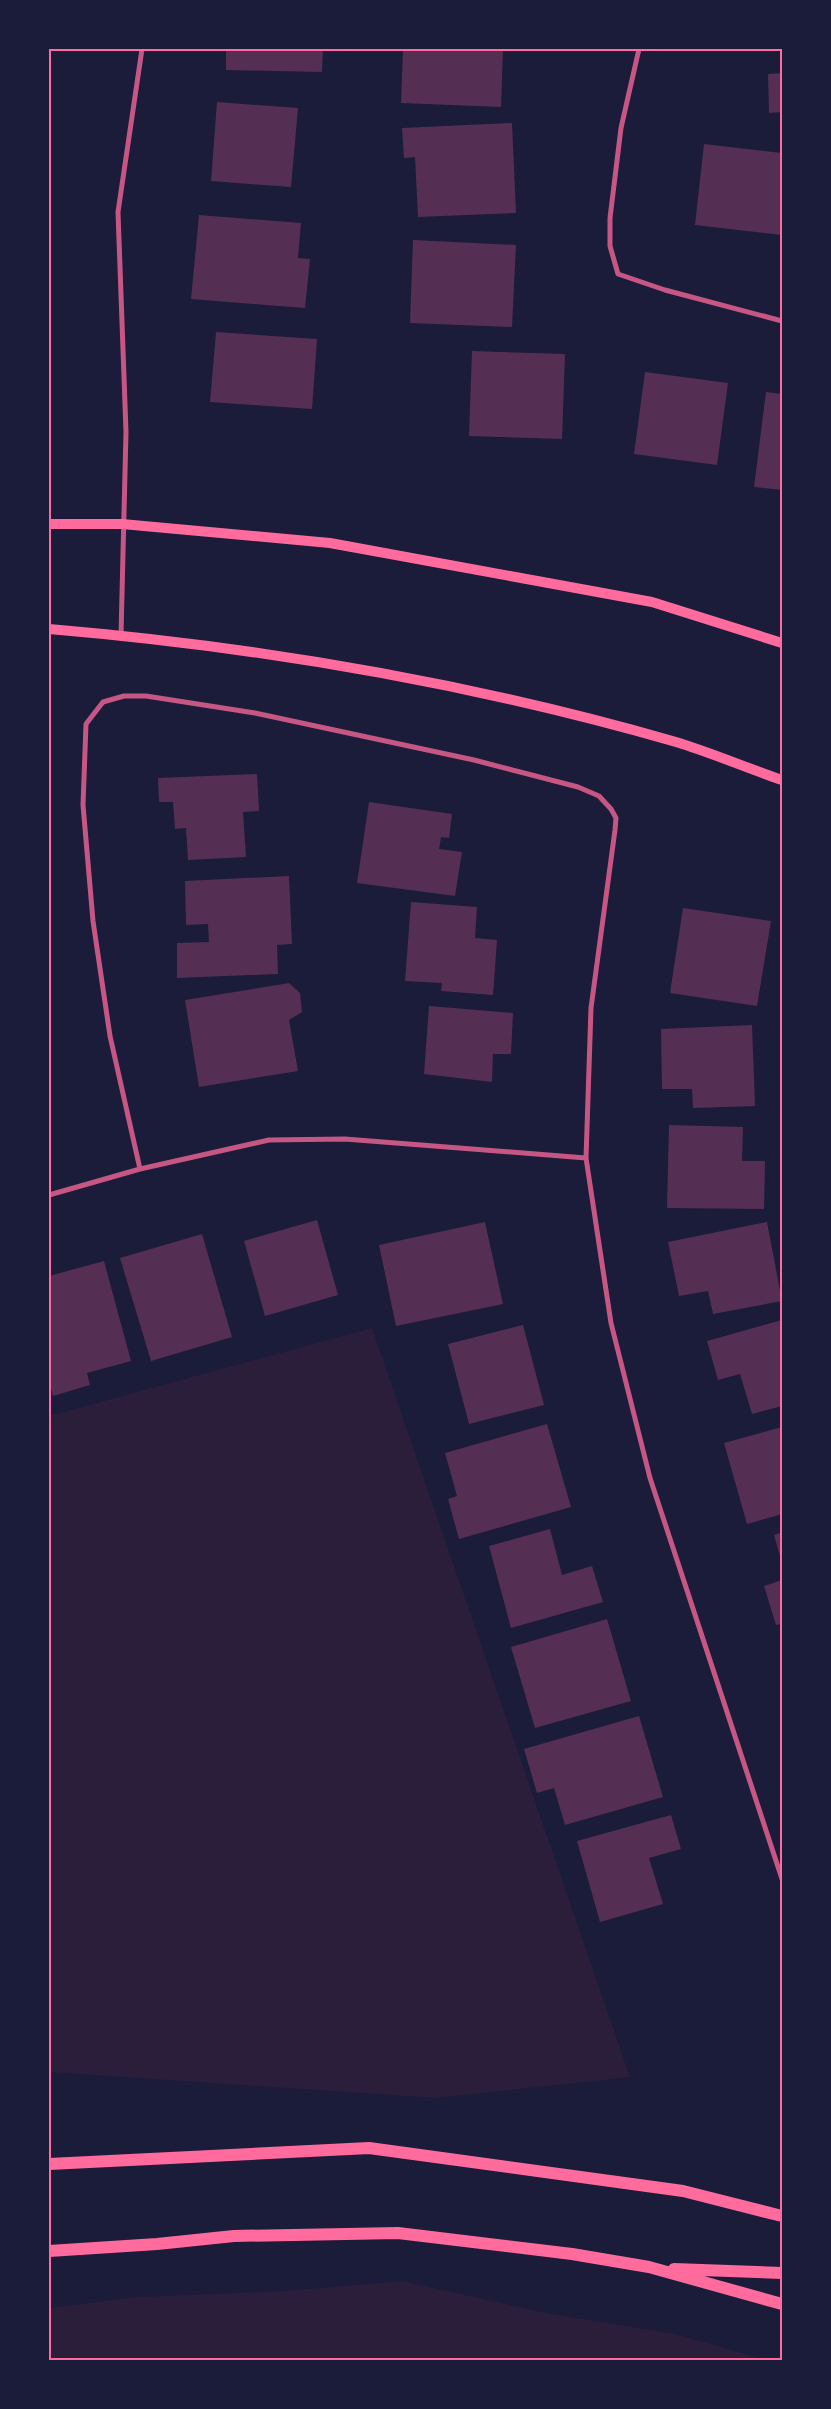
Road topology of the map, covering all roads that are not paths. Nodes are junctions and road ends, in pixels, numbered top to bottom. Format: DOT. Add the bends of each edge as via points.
graph roads {
  1 [pos="142,49"];
  2 [pos="639,49"];
  3 [pos="782,321"];
  4 [pos="49,524"];
  5 [pos="122,524"];
  6 [pos="49,629"];
  7 [pos="121,635"];
  8 [pos="782,643"];
  9 [pos="782,780"];
  10 [pos="586,1158"];
  11 [pos="140,1169"];
  12 [pos="49,1196"];
  13 [pos="782,1879"];
  14 [pos="49,2164"];
  15 [pos="782,2216"];
  16 [pos="49,2251"];
  17 [pos="649,2267"];
  18 [pos="782,2273"];
  19 [pos="782,2304"];
  1 -- 5 [label="street" via="118,212 126,432"];
  2 -- 3 [label="street" via="621,128 610,218 610,246 618,274"];
  4 -- 5 [label="main road"];
  5 -- 7 [label="street"];
  5 -- 8 [label="main road" via="330,543 369,550 652,602"];
  6 -- 7 [label="main road"];
  7 -- 9 [label="main road" via="346,666 516,700 677,742"];
  10 -- 11 [label="street" via="345,1139 269,1140"];
  10 -- 11 [label="street" via="590,1008 615,830 616,818 612,809 599,796 578,787 474,760 255,713 146,696 124,696 103,702 86,724 83,805 93,921 110,1036"];
  10 -- 13 [label="street" via="611,1324 650,1478"];
  11 -- 12 [label="street"];
  14 -- 15 [label="main road" via="368,2148 683,2191"];
  16 -- 17 [label="main road" via="234,2236 398,2233 572,2254"];
  17 -- 18 [label="main road"];
  17 -- 19 [label="main road"];
}
